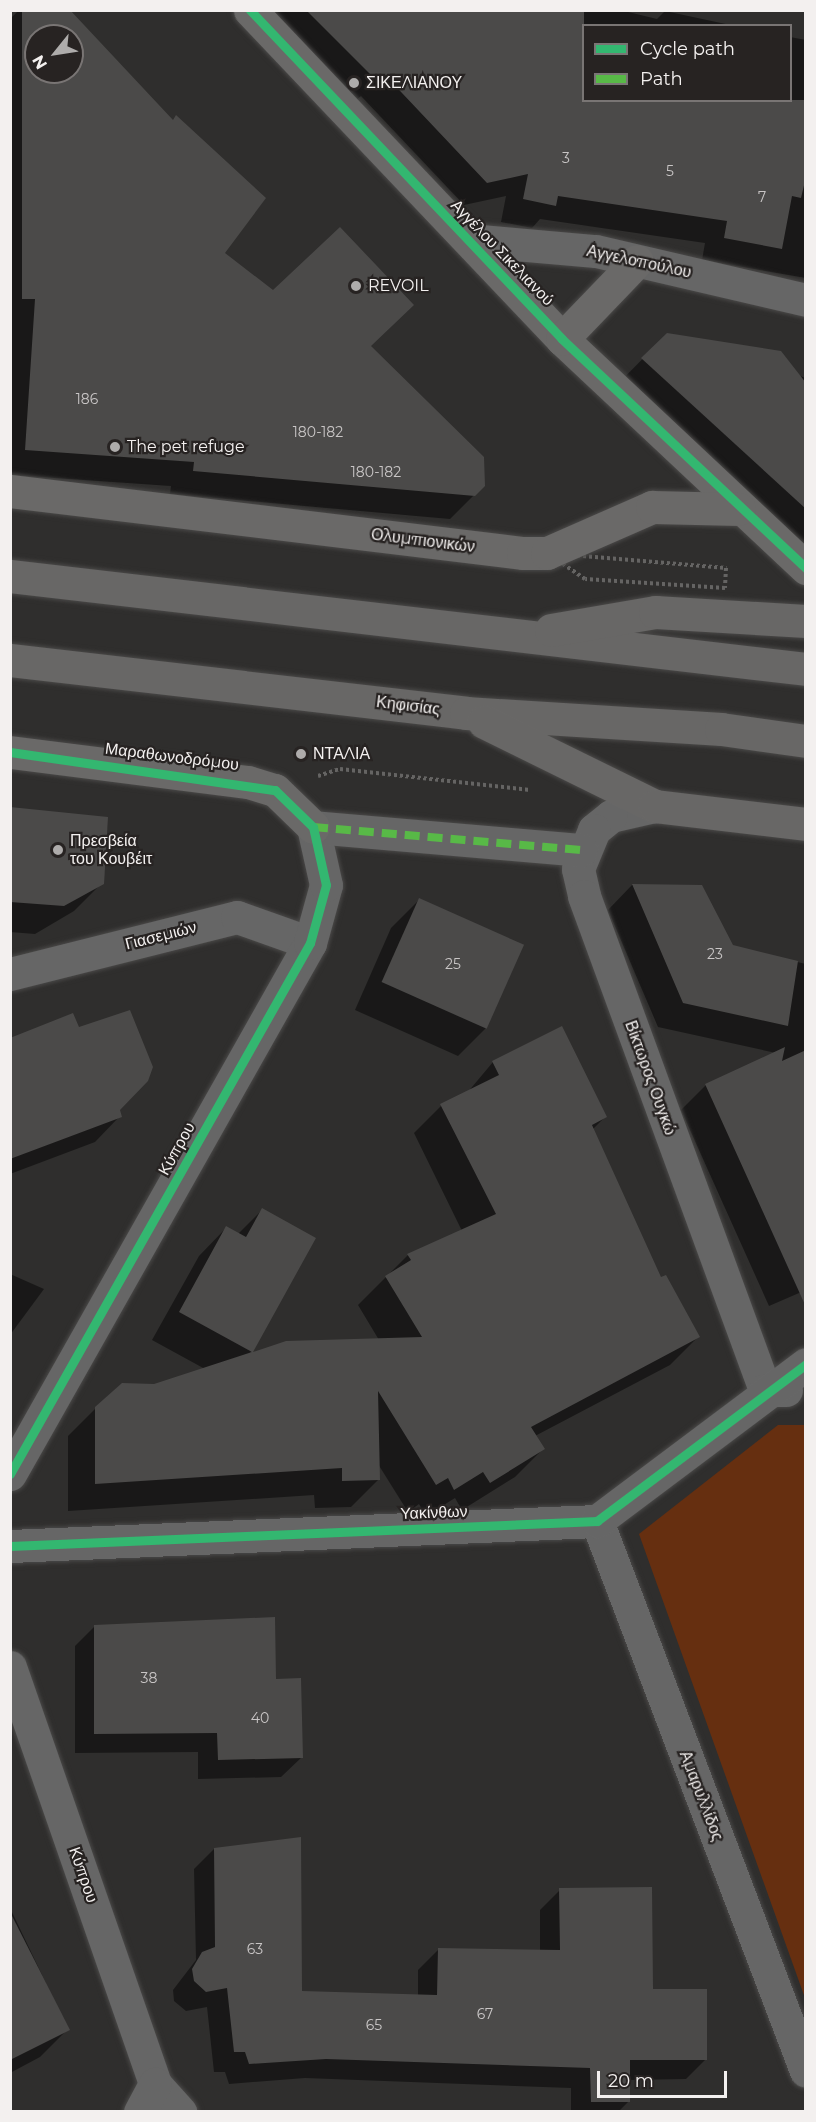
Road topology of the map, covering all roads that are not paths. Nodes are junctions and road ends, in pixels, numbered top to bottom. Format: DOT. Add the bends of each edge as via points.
graph roads {
  1 [pos="250,10"];
  2 [pos="469,240"];
  3 [pos="637,261"];
  4 [pos="806,300"];
  5 [pos="562,339"];
  6 [pos="10,491"];
  7 [pos="739,509"];
  8 [pos="806,568"];
  9 [pos="10,576"];
  10 [pos="806,621"];
  11 [pos="511,637"];
  12 [pos="10,660"];
  13 [pos="806,669"];
  14 [pos="466,713"];
  15 [pos="806,741"];
  16 [pos="10,752"];
  17 [pos="655,806"];
  18 [pos="806,824"];
  19 [pos="313,827"];
  20 [pos="581,850"];
  21 [pos="310,943"];
  22 [pos="10,974"];
  23 [pos="806,1364"];
  24 [pos="765,1390"];
  25 [pos="806,1391"];
  26 [pos="10,1474"];
  27 [pos="597,1521"];
  28 [pos="10,1546"];
  29 [pos="10,1667"];
  30 [pos="806,2071"];
  31 [pos="147,2098"];
  32 [pos="180,2112"];
  1 -- 2 [label="street, Αγγέλου Σικελιανού"];
  2 -- 3 [label="street, Αγγελοπούλου" via="596,251"];
  2 -- 5 [label="street, Αγγέλου Σικελιανού"];
  3 -- 4 [label="street, Αγγελοπούλου"];
  3 -- 5 [label="street"];
  5 -- 7 [label="street, Αγγέλου Σικελιανού"];
  6 -- 7 [label="street, Ολυμπιονικών" via="523,553 547,553 652,507"];
  7 -- 8 [label="street"];
  9 -- 11 [label="main road"];
  10 -- 11 [label="main road" via="655,612"];
  11 -- 13 [label="main road"];
  12 -- 14 [label="main road, Κηφισίας"];
  14 -- 15 [label="main road, Κηφισίας" via="721,729"];
  14 -- 17 [label="main road"];
  16 -- 19 [label="street, Μαραθωνοδρόμου" via="249,782 274,790"];
  17 -- 18 [label="main road"];
  17 -- 20 [label="street" via="611,816"];
  19 -- 20 [label="street"];
  19 -- 21 [label="street, Κύπρου" via="326,885"];
  20 -- 24 [label="street, Βίκτωρος Ουγκώ" via="578,869 584,896"];
  21 -- 22 [label="street, Γιασεμιών" via="237,917"];
  21 -- 26 [label="street, Κύπρου"];
  23 -- 24 [label="street"];
  24 -- 25 [label="street"];
  24 -- 27 [label="street"];
  27 -- 28 [label="street, Υακίνθων"];
  27 -- 30 [label="street, Αμαρυλλίδος"];
  29 -- 31 [label="street, Κύπρου"];
  31 -- 32 [label="street, Κύπρου"];
}
